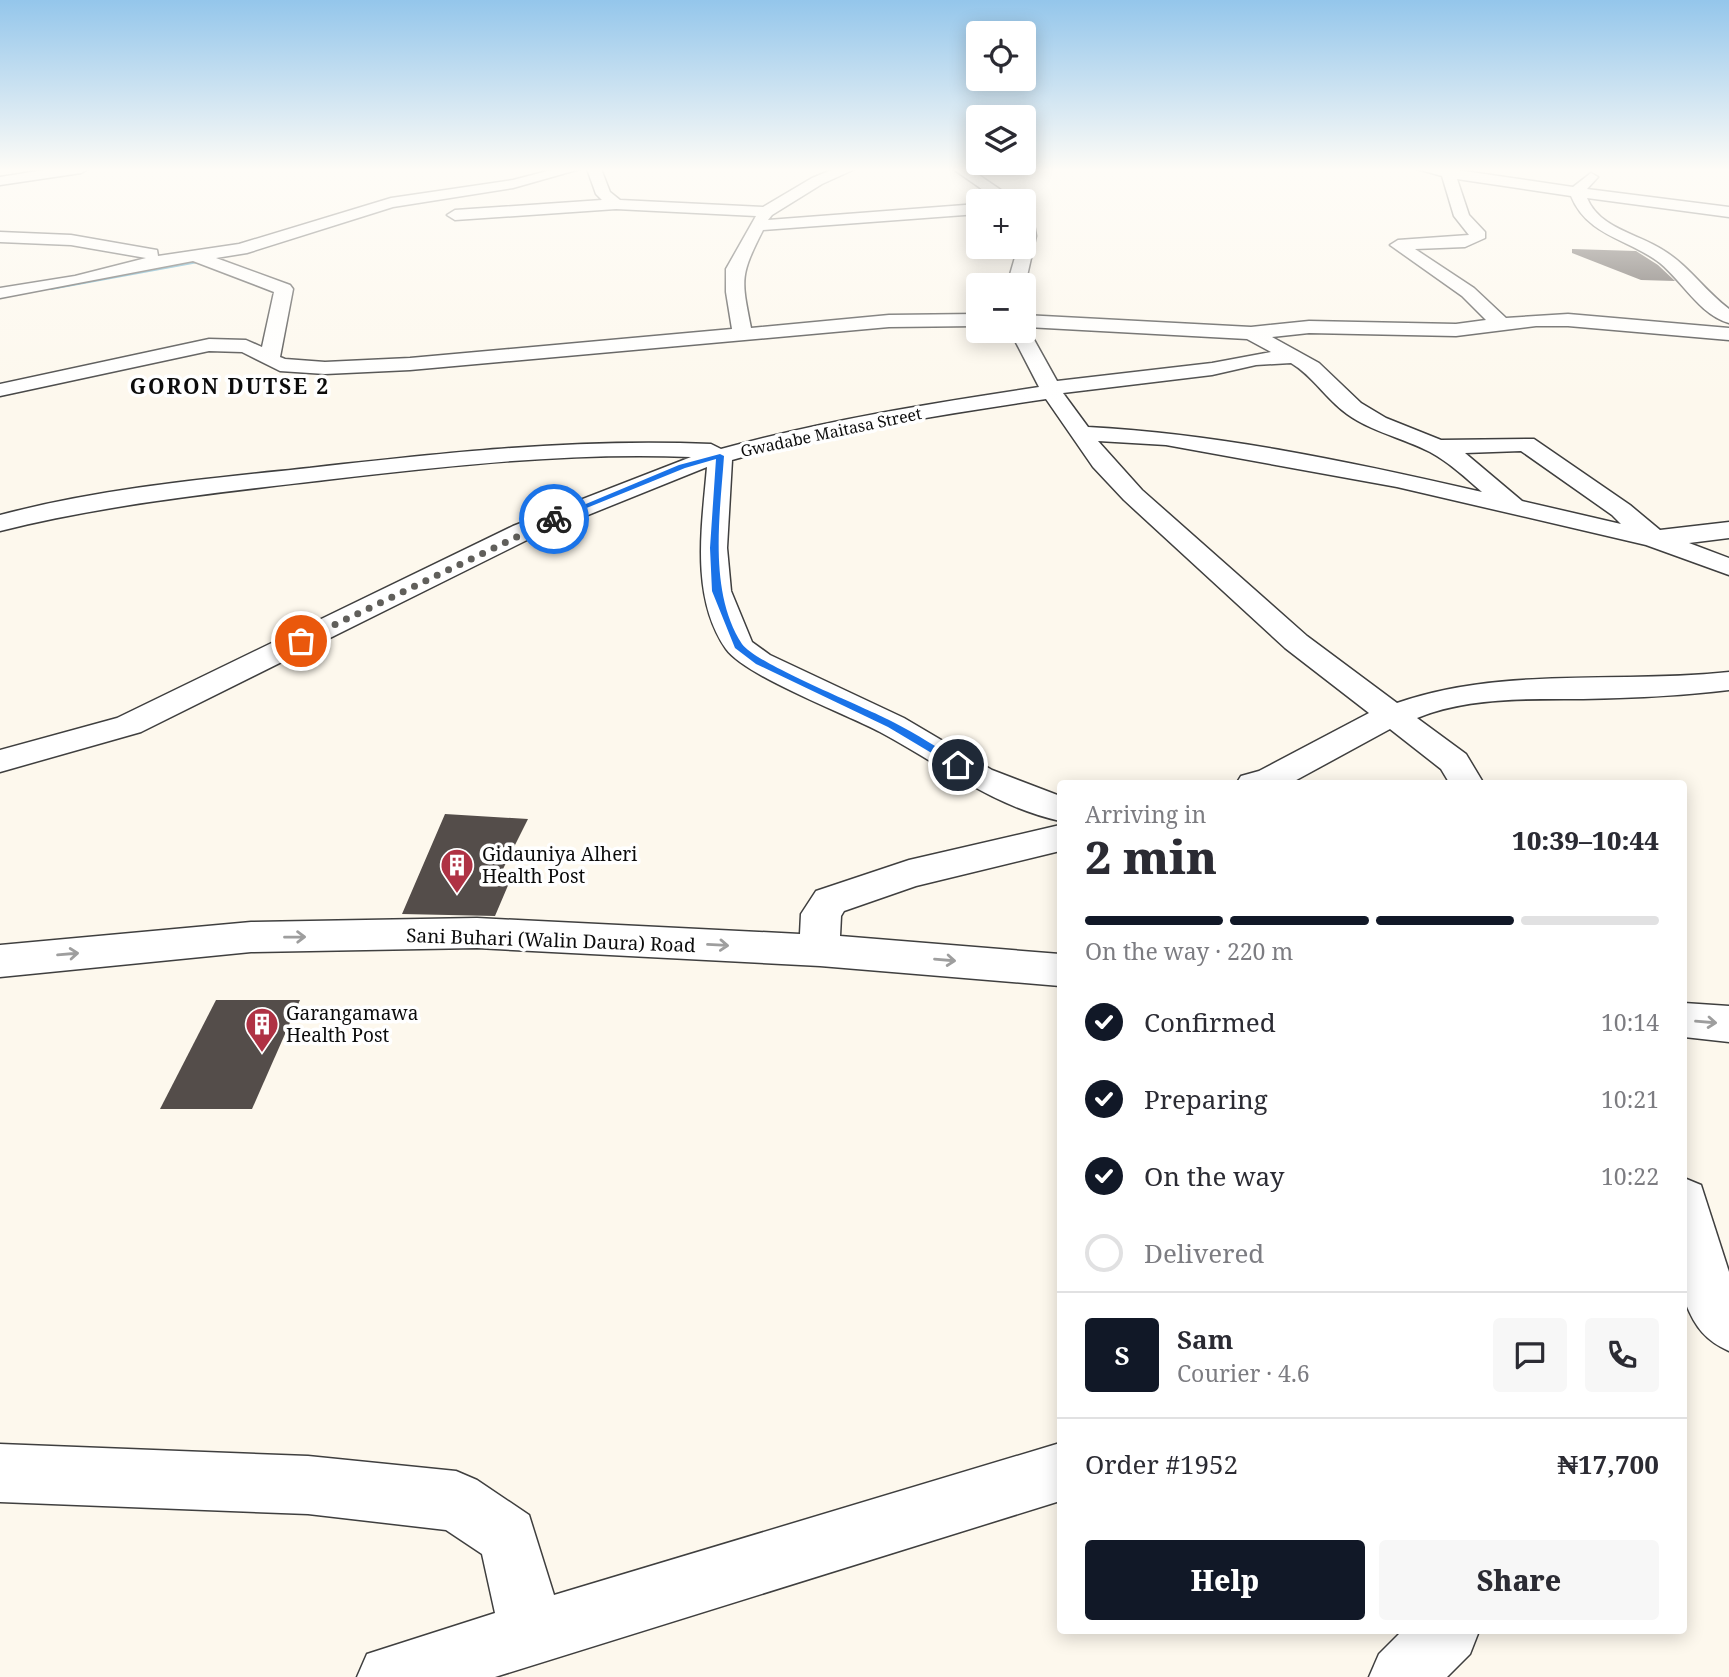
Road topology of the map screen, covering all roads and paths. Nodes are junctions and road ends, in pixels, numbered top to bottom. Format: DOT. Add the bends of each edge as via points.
graph roads {
  1 [pos="119,247"];
  2 [pos="249,247"];
  3 [pos="747,247"];
  4 [pos="1401,247"];
  5 [pos="1644,247"];
  6 [pos="184,257"];
  7 [pos="0,293"];
  8 [pos="1729,317"];
  9 [pos="966,320"];
  10 [pos="1036,322"];
  11 [pos="1501,324"];
  12 [pos="1251,332"];
  13 [pos="1729,334"];
  14 [pos="743,336"];
  15 [pos="1026,343"];
  16 [pos="1298,357"];
  17 [pos="269,360"];
  18 [pos="0,390"];
  19 [pos="1051,390"];
  20 [pos="1081,433"];
  21 [pos="1438,447"];
  22 [pos="727,454"];
  23 [pos="1515,508"];
  24 [pos="0,523"];
  25 [pos="1729,530"];
  26 [pos="1654,539"];
  27 [pos="1729,567"];
  28 [pos="1729,681"];
  29 [pos="1391,715"];
  30 [pos="0,761"];
  31 [pos="1267,780"];
  32 [pos="1465,780"];
  33 [pos="1057,808"];
  34 [pos="1057,839"];
  35 [pos="820,950"];
  36 [pos="0,961"];
  37 [pos="1057,970"];
  38 [pos="1687,1020"];
  39 [pos="1729,1024"];
  40 [pos="1687,1215"];
  41 [pos="1708,1313"];
  42 [pos="0,1473"];
  43 [pos="1057,1473"];
  44 [pos="532,1633"];
  45 [pos="1444,1634"];
  46 [pos="390,1677"];
  47 [pos="1402,1677"];
  1 -- 6 [label="street"];
  2 -- 6 [label="street"];
  3 -- 14 [label="street" via="735,269 734,292"];
  4 -- 11 [label="street" via="1468,292"];
  5 -- 8 [label="street" via="1667,260 1696,294"];
  6 -- 7 [label="street"];
  6 -- 17 [label="street" via="218,263 284,289"];
  9 -- 14 [label="street" via="889,321"];
  10 -- 12 [label="street"];
  11 -- 12 [label="street" via="1455,330 1309,327"];
  11 -- 13 [label="street" via="1599,321"];
  12 -- 16 [label="street"];
  14 -- 17 [label="street" via="410,364 325,368"];
  15 -- 19 [label="street"];
  16 -- 19 [label="street, Gwadabe Maitasa Street" via="1256,359"];
  16 -- 21 [label="street" via="1353,408"];
  17 -- 18 [label="street" via="246,346 209,345"];
  19 -- 20 [label="street"];
  19 -- 22 [label="street, Gwadabe Maitasa Street"];
  20 -- 23 [label="street" via="1166,438 1396,480"];
  20 -- 29 [label="street" via="1101,462 1143,504 1296,642"];
  21 -- 23 [label="street"];
  21 -- 26 [label="street" via="1526,444 1621,509"];
  22 -- 24 [label="street" via="666,448 409,464 150,492"];
  22 -- 30 [label="street, Gwadabe Maitasa Street" via="682,467 522,532 129,725"];
  22 -- 33 [label="street" via="714,548 717,591 738,646 759,662 892,725 980,778"];
  23 -- 26 [label="street"];
  25 -- 26 [label="street"];
  26 -- 27 [label="street"];
  28 -- 29 [label="street" via="1681,688 1558,688 1460,696"];
  29 -- 31 [label="street"];
  29 -- 32 [label="street" via="1454,762"];
  34 -- 35 [label="street" via="909,874 830,901 821,914"];
  36 -- 35 [label="street, Sani Buhari (Walin Daura) Road, one-way" via="251,937 450,934"];
  35 -- 37 [label="street, Sani Buhari (Walin Daura) Road, one-way"];
  38 -- 39 [label="street, one-way"];
  40 -- 41 [label="street"];
  42 -- 44 [label="street" via="308,1485 456,1501 508,1536"];
  43 -- 44 [label="street"];
  44 -- 46 [label="street"];
  45 -- 47 [label="street"];
}
